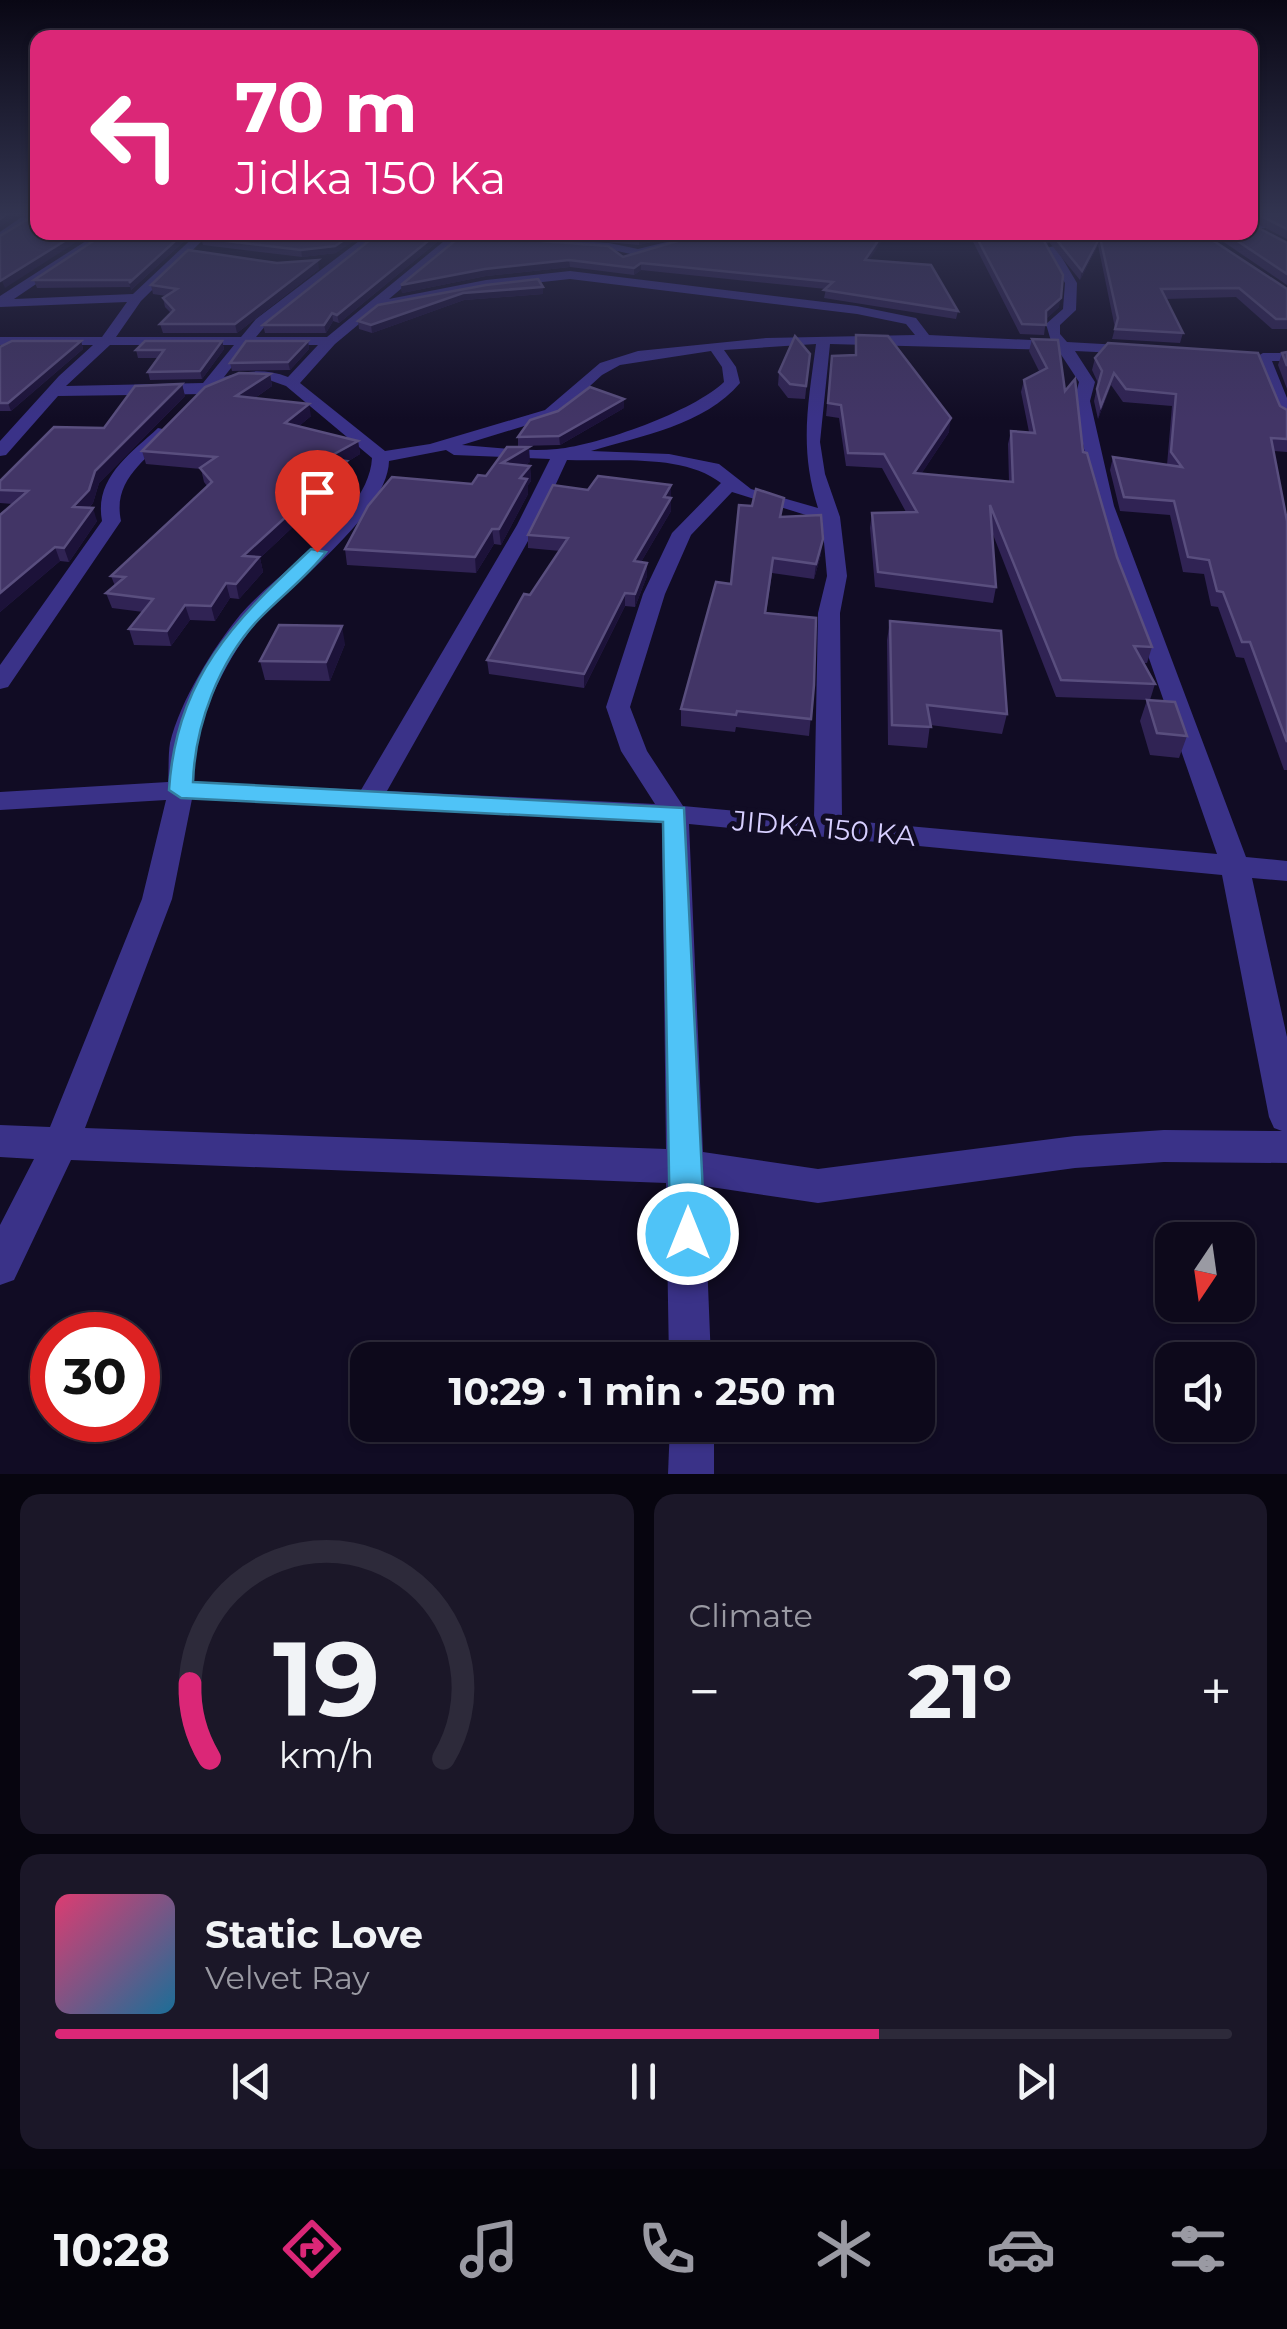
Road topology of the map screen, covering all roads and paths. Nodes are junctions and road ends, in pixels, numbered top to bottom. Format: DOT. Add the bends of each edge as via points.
graph roads {
  1 [pos="34,281"];
  2 [pos="154,281"];
  3 [pos="316,281"];
  4 [pos="402,281"];
  5 [pos="516,281"];
  6 [pos="617,281"];
  7 [pos="1069,281"];
  8 [pos="136,298"];
  9 [pos="0,303"];
  10 [pos="376,305"];
  11 [pos="924,338"];
  12 [pos="242,339"];
  13 [pos="330,340"];
  14 [pos="823,340"];
  15 [pos="106,341"];
  16 [pos="0,342"];
  17 [pos="1062,346"];
  18 [pos="715,347"];
  19 [pos="1154,351"];
  20 [pos="1245,356"];
  21 [pos="1263,357"];
  22 [pos="1287,357"];
  23 [pos="291,383"];
  24 [pos="55,391"];
  25 [pos="201,394"];
  26 [pos="180,415"];
  27 [pos="1287,418"];
  28 [pos="432,448"];
  29 [pos="0,450"];
  30 [pos="561,454"];
  31 [pos="381,457"];
  32 [pos="733,481"];
  33 [pos="831,517"];
  34 [pos="0,682"];
  35 [pos="181,790"];
  36 [pos="369,799"];
  37 [pos="0,801"];
  38 [pos="675,814"];
  39 [pos="828,828"];
  40 [pos="1235,866"];
  41 [pos="1287,871"];
  42 [pos="1287,1117"];
  43 [pos="0,1141"];
  44 [pos="61,1143"];
  45 [pos="1287,1147"];
  46 [pos="688,1168"];
  47 [pos="0,1266"];
  48 [pos="690,1342"];
  49 [pos="692,1442"];
  50 [pos="691,1474"];
  1 -- 9 [label="street"];
  2 -- 8 [label="street"];
  3 -- 12 [label="street"];
  4 -- 10 [label="street"];
  5 -- 10 [label="street"];
  6 -- 11 [label="street" via="856,310 912,321"];
  7 -- 17 [label="street" via="1069,310 1054,324"];
  8 -- 9 [label="street"];
  8 -- 15 [label="street"];
  10 -- 13 [label="street"];
  11 -- 14 [label="street"];
  11 -- 17 [label="street"];
  12 -- 13 [label="street"];
  12 -- 15 [label="street"];
  12 -- 25 [label="street"];
  13 -- 23 [label="street"];
  14 -- 18 [label="street"];
  14 -- 33 [label="street" via="812,442"];
  15 -- 16 [label="street"];
  15 -- 24 [label="street"];
  17 -- 19 [label="street"];
  17 -- 40 [label="street" via="1086,382 1082,401 1105,506"];
  18 -- 28 [label="street" via="612,362 584,382 567,406"];
  18 -- 30 [label="street" via="732,383 721,398"];
  20 -- 21 [label="street"];
  21 -- 22 [label="street"];
  21 -- 27 [label="street"];
  23 -- 25 [label="street" via="242,376"];
  23 -- 31 [label="street"];
  24 -- 25 [label="street"];
  24 -- 29 [label="street"];
  26 -- 34 [label="street" via="110,486 112,521"];
  28 -- 30 [label="street"];
  28 -- 31 [label="street"];
  30 -- 32 [label="street" via="669,459 713,468"];
  30 -- 36 [label="street"];
  31 -- 35 [label="street" via="380,478 340,531 250,617 218,660 183,743"];
  32 -- 33 [label="street" via="744,493"];
  32 -- 38 [label="street" via="682,533 654,594 618,707 634,751"];
  33 -- 39 [label="street" via="837,576 829,613"];
  35 -- 36 [label="street, JIDKA 150 KA"];
  35 -- 37 [label="street, JIDKA 150 KA"];
  35 -- 44 [label="street" via="157,899"];
  36 -- 38 [label="street, JIDKA 150 KA"];
  38 -- 39 [label="street, JIDKA 150 KA"];
  38 -- 46 [label="street"];
  39 -- 40 [label="street, JIDKA 150 KA"];
  40 -- 41 [label="street, JIDKA 150 KA"];
  40 -- 42 [label="street"];
  43 -- 44 [label="street"];
  44 -- 46 [label="street"];
  44 -- 47 [label="street"];
  45 -- 46 [label="street" via="1075,1152 818,1186"];
  46 -- 48 [label="street"];
  49 -- 50 [label="street"];
}
